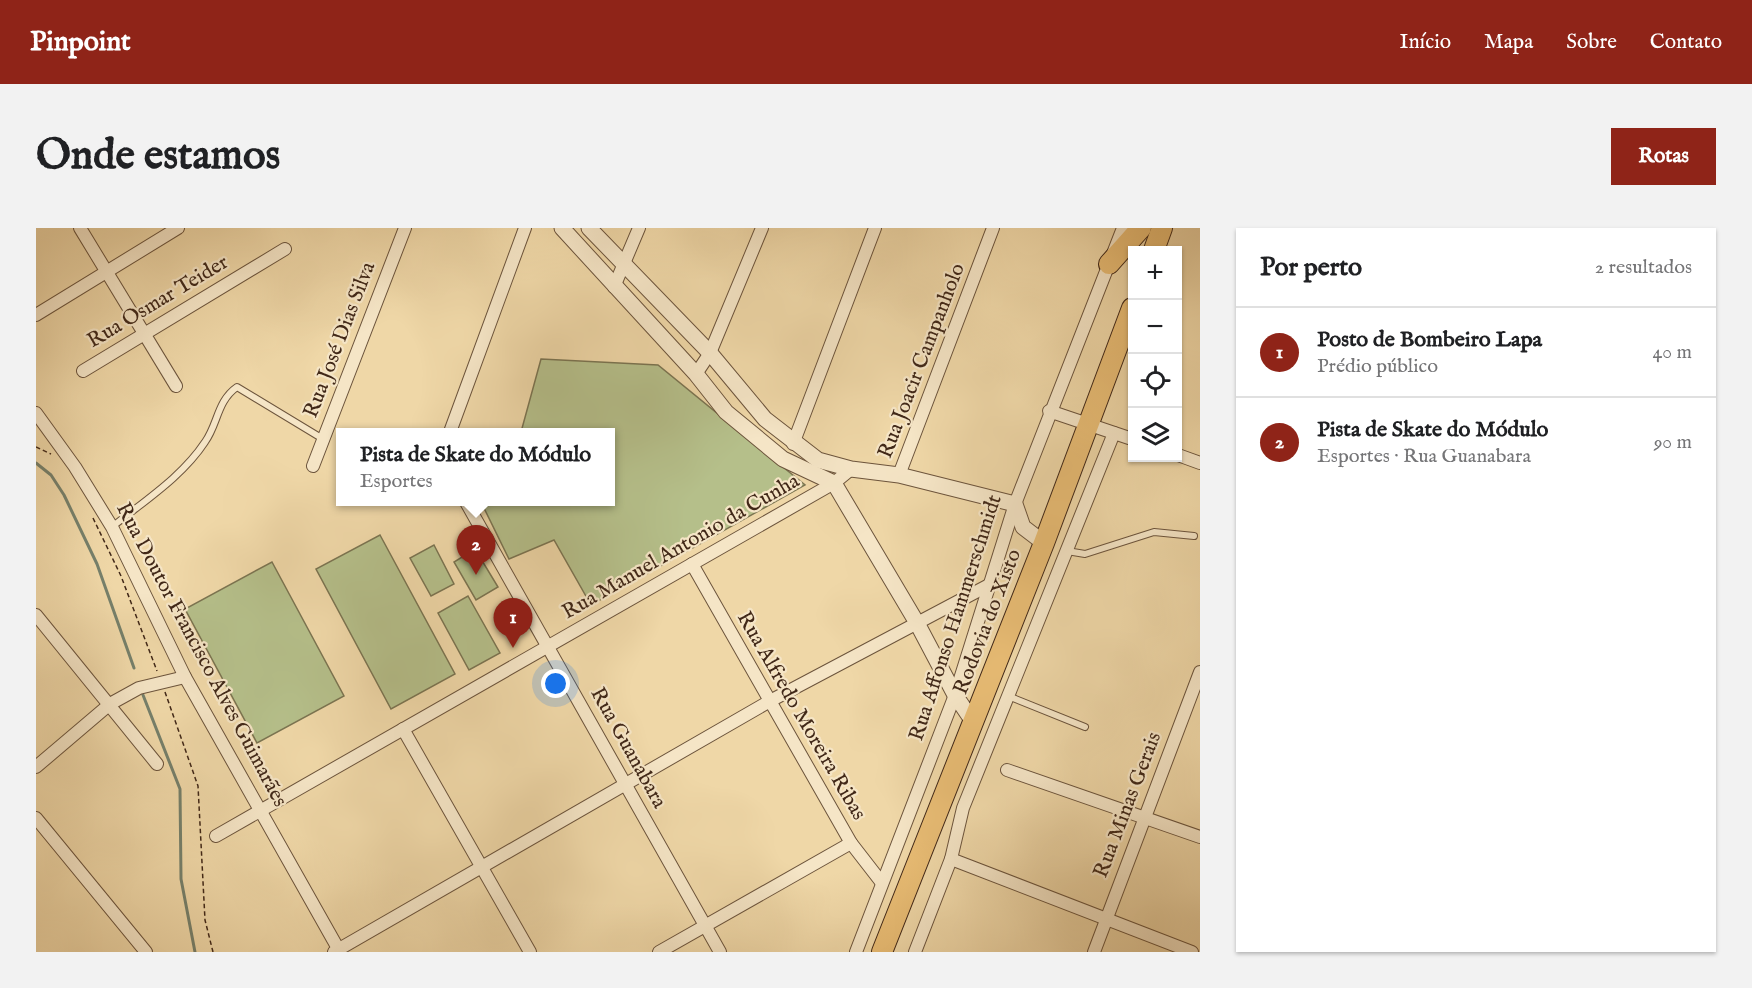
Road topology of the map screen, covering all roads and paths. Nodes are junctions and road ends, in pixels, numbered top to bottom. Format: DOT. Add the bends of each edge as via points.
graph roads {
  1 [pos="80,228"];
  2 [pos="178,228"];
  3 [pos="405,228"];
  4 [pos="525,228"];
  5 [pos="562,228"];
  6 [pos="589,228"];
  7 [pos="639,228"];
  8 [pos="762,228"];
  9 [pos="875,228"];
  10 [pos="993,228"];
  11 [pos="1123,228"];
  12 [pos="1141,228"];
  13 [pos="1162,228"];
  14 [pos="1155,246"];
  15 [pos="285,249"];
  16 [pos="1110,264"];
  17 [pos="625,266"];
  18 [pos="107,272"];
  19 [pos="614,287"];
  20 [pos="36,315"];
  21 [pos="1128,319"];
  22 [pos="143,332"];
  23 [pos="710,353"];
  24 [pos="83,371"];
  25 [pos="696,374"];
  26 [pos="176,386"];
  27 [pos="1049,411"];
  28 [pos="36,413"];
  29 [pos="1090,423"];
  30 [pos="451,428"];
  31 [pos="1114,433"];
  32 [pos="1128,438"];
  33 [pos="322,439"];
  34 [pos="793,444"];
  35 [pos="1182,456"];
  36 [pos="1200,463"];
  37 [pos="313,466"];
  38 [pos="851,469"];
  39 [pos="899,475"];
  40 [pos="834,483"];
  41 [pos="1014,504"];
  42 [pos="469,506"];
  43 [pos="112,526"];
  44 [pos="1194,536"];
  45 [pos="1044,543"];
  46 [pos="1066,551"];
  47 [pos="692,564"];
  48 [pos="989,585"];
  49 [pos="36,615"];
  50 [pos="917,623"];
  51 [pos="548,646"];
  52 [pos="1200,672"];
  53 [pos="185,677"];
  54 [pos="954,695"];
  55 [pos="1007,695"];
  56 [pos="770,701"];
  57 [pos="110,704"];
  58 [pos="974,723"];
  59 [pos="1085,727"];
  60 [pos="403,729"];
  61 [pos="157,764"];
  62 [pos="36,767"];
  63 [pos="1007,770"];
  64 [pos="628,785"];
  65 [pos="260,810"];
  66 [pos="1144,816"];
  67 [pos="36,818"];
  68 [pos="216,836"];
  69 [pos="1200,837"];
  70 [pos="851,843"];
  71 [pos="951,859"];
  72 [pos="483,868"];
  73 [pos="882,883"];
  74 [pos="897,915"];
  75 [pos="1106,920"];
  76 [pos="705,926"];
  77 [pos="338,951"];
  78 [pos="146,952"];
  79 [pos="531,952"];
  80 [pos="659,952"];
  81 [pos="720,952"];
  82 [pos="856,952"];
  83 [pos="872,952"];
  84 [pos="882,952"];
  85 [pos="915,952"];
  86 [pos="1094,952"];
  87 [pos="1192,952"];
  1 -- 18 [label="street"];
  2 -- 18 [label="street"];
  3 -- 33 [label="street, Rua José Dias Silva"];
  4 -- 30 [label="street"];
  5 -- 19 [label="street"];
  6 -- 17 [label="street"];
  7 -- 17 [label="street"];
  8 -- 23 [label="street"];
  9 -- 34 [label="street"];
  10 -- 39 [label="street, Rua Joacir Campanholo"];
  11 -- 16 [label="street, Rua Affonso Hammerschmidt"];
  12 -- 16 [label="highway"];
  13 -- 14 [label="highway"];
  15 -- 22 [label="street, Rua Osmar Teider"];
  16 -- 27 [label="street, Rua Affonso Hammerschmidt"];
  17 -- 19 [label="street"];
  17 -- 23 [label="street"];
  18 -- 20 [label="street"];
  18 -- 22 [label="street"];
  19 -- 25 [label="street"];
  21 -- 29 [label="highway, Rodovia do Xisto"];
  22 -- 24 [label="street, Rua Osmar Teider"];
  22 -- 26 [label="street"];
  23 -- 25 [label="street"];
  23 -- 34 [label="street" via="765,419"];
  25 -- 40 [label="street" via="726,412 783,459"];
  27 -- 29 [label="street"];
  27 -- 41 [label="street, Rua Affonso Hammerschmidt"];
  28 -- 43 [label="street, Rua Doutor Francisco Alves Guimarães"];
  29 -- 31 [label="street"];
  29 -- 45 [label="highway, Rodovia do Xisto"];
  31 -- 32 [label="street"];
  31 -- 46 [label="street"];
  33 -- 37 [label="street, Rua José Dias Silva"];
  33 -- 43 [label="lane" via="237,387 228,393 207,441 182,471"];
  34 -- 38 [label="street" via="818,460"];
  35 -- 36 [label="street"];
  38 -- 39 [label="street"];
  38 -- 40 [label="street, Rua Manuel Antonio da Cunha"];
  39 -- 41 [label="street"];
  40 -- 47 [label="street, Rua Manuel Antonio da Cunha"];
  40 -- 50 [label="street"];
  41 -- 45 [label="street" via="1023,527"];
  41 -- 48 [label="street, Rua Affonso Hammerschmidt"];
  42 -- 51 [label="street, Rua Guanabara"];
  43 -- 53 [label="street, Rua Doutor Francisco Alves Guimarães"];
  44 -- 46 [label="lane" via="1154,532 1085,554"];
  45 -- 46 [label="street"];
  45 -- 58 [label="highway, Rodovia do Xisto"];
  46 -- 55 [label="street"];
  47 -- 51 [label="street, Rua Manuel Antonio da Cunha"];
  47 -- 56 [label="street, Rua Alfredo Moreira Ribas"];
  48 -- 50 [label="street"];
  48 -- 54 [label="street, Rua Affonso Hammerschmidt"];
  49 -- 57 [label="street"];
  50 -- 54 [label="street"];
  50 -- 56 [label="street"];
  51 -- 60 [label="street, Rua Manuel Antonio da Cunha"];
  51 -- 64 [label="street, Rua Guanabara"];
  52 -- 66 [label="street, Rua Minas Gerais"];
  53 -- 57 [label="street" via="140,688"];
  53 -- 65 [label="street, Rua Doutor Francisco Alves Guimarães"];
  54 -- 58 [label="street"];
  54 -- 73 [label="street, Rua Affonso Hammerschmidt"];
  55 -- 59 [label="lane"];
  55 -- 71 [label="street" via="963,808"];
  56 -- 64 [label="street"];
  56 -- 70 [label="street, Rua Alfredo Moreira Ribas"];
  57 -- 61 [label="street"];
  57 -- 62 [label="street"];
  58 -- 74 [label="highway, Rodovia do Xisto"];
  60 -- 65 [label="street, Rua Manuel Antonio da Cunha"];
  60 -- 72 [label="street"];
  63 -- 66 [label="street"];
  64 -- 72 [label="street"];
  64 -- 76 [label="street, Rua Guanabara"];
  65 -- 68 [label="street, Rua Manuel Antonio da Cunha"];
  65 -- 77 [label="street, Rua Doutor Francisco Alves Guimarães"];
  66 -- 69 [label="street"];
  66 -- 75 [label="street, Rua Minas Gerais"];
  67 -- 78 [label="street"];
  70 -- 73 [label="street, Rua Alfredo Moreira Ribas"];
  70 -- 76 [label="street"];
  71 -- 75 [label="street"];
  71 -- 85 [label="street"];
  72 -- 77 [label="street"];
  72 -- 79 [label="street"];
  73 -- 82 [label="street, Rua Affonso Hammerschmidt"];
  74 -- 83 [label="highway"];
  74 -- 84 [label="highway, Rodovia do Xisto"];
  75 -- 86 [label="street, Rua Minas Gerais"];
  75 -- 87 [label="street"];
  76 -- 80 [label="street"];
  76 -- 81 [label="street, Rua Guanabara"];
}
